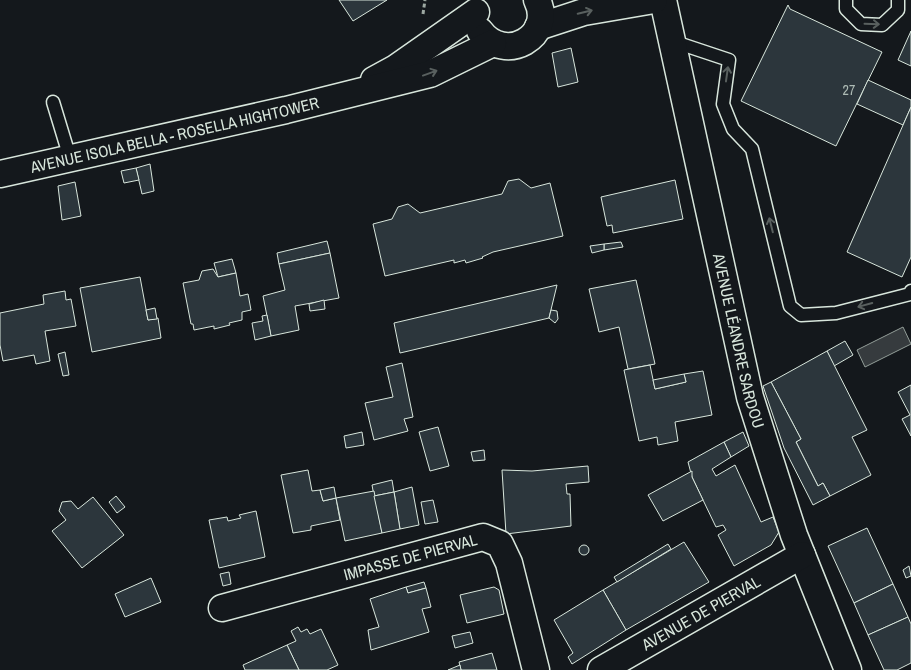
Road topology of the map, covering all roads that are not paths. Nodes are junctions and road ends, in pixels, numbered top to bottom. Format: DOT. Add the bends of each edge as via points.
graph roads {
  1 [pos="537,0"];
  2 [pos="654,0"];
  3 [pos="663,0"];
  4 [pos="846,0"];
  5 [pos="898,0"];
  6 [pos="475,5"];
  7 [pos="538,27"];
  8 [pos="672,41"];
  9 [pos="492,43"];
  10 [pos="349,94"];
  11 [pos="54,102"];
  12 [pos="70,158"];
  13 [pos="0,174"];
  14 [pos="911,291"];
  15 [pos="802,555"];
  16 [pos="222,608"];
  17 [pos="536,670"];
  18 [pos="600,670"];
  19 [pos="848,670"];
  1 -- 7 [label="street" via="541,16"];
  7 -- 2 [label="street, one-way" via="584,12"];
  3 -- 8 [label="street, AVENUE LÉANDRE SARDOU"];
  4 -- 5 [label="lane, one-way" via="846,9 861,24 882,25 898,10"];
  6 -- 9 [label="street" via="479,29"];
  6 -- 10 [label="street, AVENUE ISOLA BELLA - ROSELLA HIGHTOWER" via="396,68"];
  7 -- 9 [label="street" via="524,43 514,46"];
  14 -- 8 [label="lane, one-way" via="910,294 836,313 801,315 790,306 752,150 733,129 723,104 729,60"];
  8 -- 15 [label="street, AVENUE LÉANDRE SARDOU" via="750,398"];
  10 -- 9 [label="street, AVENUE ISOLA BELLA - ROSELLA HIGHTOWER, one-way" via="430,74"];
  10 -- 12 [label="street, AVENUE ISOLA BELLA - ROSELLA HIGHTOWER"];
  11 -- 12 [label="lane"];
  12 -- 13 [label="street, AVENUE ISOLA BELLA - ROSELLA HIGHTOWER"];
  15 -- 18 [label="street, AVENUE DE PIERVAL"];
  15 -- 19 [label="street, AVENUE LÉANDRE SARDOU"];
  16 -- 17 [label="street, IMPASSE DE PIERVAL" via="484,537 500,544 509,563"];
}
